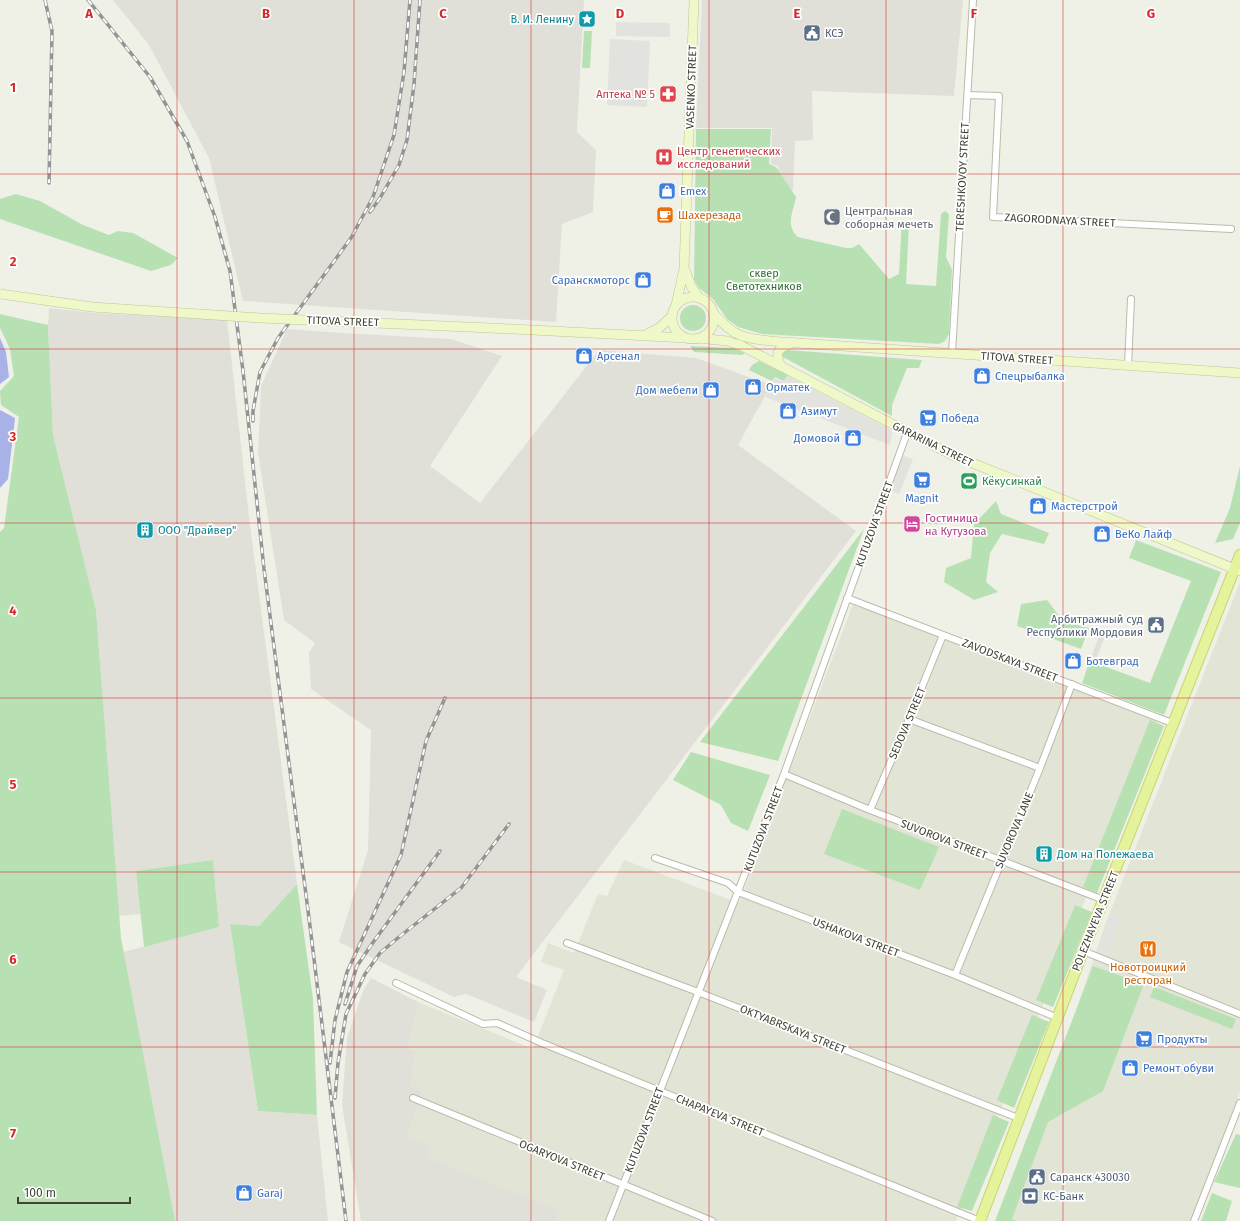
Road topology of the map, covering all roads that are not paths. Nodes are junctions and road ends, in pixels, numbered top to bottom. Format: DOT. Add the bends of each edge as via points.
graph roads {
  1 [pos="694,0"];
  2 [pos="973,0"];
  3 [pos="968,95"];
  4 [pos="1231,230"];
  5 [pos="684,269"];
  6 [pos="0,294"];
  7 [pos="699,298"];
  8 [pos="1131,299"];
  9 [pos="676,305"];
  10 [pos="713,313"];
  11 [pos="672,316"];
  12 [pos="732,330"];
  13 [pos="644,336"];
  14 [pos="687,338"];
  15 [pos="698,338"];
  16 [pos="794,343"];
  17 [pos="754,352"];
  18 [pos="952,353"];
  19 [pos="1128,365"];
  20 [pos="781,366"];
  21 [pos="1240,373"];
  22 [pos="907,433"];
  23 [pos="1240,555"];
  24 [pos="1237,570"];
  25 [pos="847,598"];
  26 [pos="943,635"];
  27 [pos="1072,684"];
  28 [pos="910,719"];
  29 [pos="1172,724"];
  30 [pos="1040,768"];
  31 [pos="784,774"];
  32 [pos="870,810"];
  33 [pos="655,858"];
  34 [pos="1001,861"];
  35 [pos="738,892"];
  36 [pos="1104,900"];
  37 [pos="567,943"];
  38 [pos="1083,952"];
  39 [pos="955,975"];
  40 [pos="396,983"];
  41 [pos="698,992"];
  42 [pos="1240,1014"];
  43 [pos="1058,1018"];
  44 [pos="660,1091"];
  45 [pos="413,1098"];
  46 [pos="1240,1102"];
  47 [pos="1018,1118"];
  48 [pos="623,1185"];
  49 [pos="609,1221"];
  50 [pos="712,1221"];
  51 [pos="980,1221"];
  52 [pos="1194,1221"];
  1 -- 5 [label="main road, VASENKO STREET"];
  2 -- 3 [label="street, TERESHKOVOY STREET"];
  3 -- 4 [label="street, ZAGORODNAYA STREET" via="999,96 993,217"];
  3 -- 18 [label="street, TERESHKOVOY STREET"];
  5 -- 7 [label="main road, VASENKO STREET"];
  5 -- 9 [label="main road, VASENKO STREET"];
  6 -- 13 [label="main road, TITOVA STREET, bridge" via="92,308"];
  7 -- 9 [label="main road" via="687,298"];
  7 -- 10 [label="main road" via="708,304"];
  8 -- 19 [label="street"];
  9 -- 11 [label="main road"];
  10 -- 12 [label="main road, TITOVA STREET"];
  10 -- 15 [label="main road" via="713,322 709,330"];
  11 -- 13 [label="main road" via="659,328"];
  11 -- 14 [label="main road" via="674,327"];
  12 -- 16 [label="main road, TITOVA STREET" via="750,338"];
  12 -- 17 [label="main road"];
  13 -- 14 [label="main road, TITOVA STREET"];
  14 -- 15 [label="main road"];
  15 -- 17 [label="main road, GARARINA STREET" via="727,341"];
  16 -- 18 [label="main road, TITOVA STREET"];
  16 -- 20 [label="main road" via="780,348 777,353"];
  17 -- 20 [label="main road, GARARINA STREET"];
  18 -- 19 [label="main road, TITOVA STREET"];
  19 -- 21 [label="main road, TITOVA STREET"];
  20 -- 22 [label="main road, GARARINA STREET"];
  22 -- 24 [label="main road, GARARINA STREET" via="950,454"];
  22 -- 25 [label="street, KUTUZOVA STREET"];
  23 -- 24 [label="main road, POLEZHAYEVA STREET"];
  24 -- 29 [label="main road, POLEZHAYEVA STREET"];
  25 -- 26 [label="street, ZAVODSKAYA STREET"];
  25 -- 31 [label="street, KUTUZOVA STREET"];
  26 -- 27 [label="street, ZAVODSKAYA STREET"];
  26 -- 28 [label="street, SEDOVA STREET"];
  27 -- 29 [label="street, ZAVODSKAYA STREET"];
  27 -- 30 [label="street, SUVOROVA LANE"];
  28 -- 30 [label="street"];
  28 -- 32 [label="street, SEDOVA STREET"];
  29 -- 36 [label="main road, POLEZHAYEVA STREET"];
  30 -- 34 [label="street, SUVOROVA LANE"];
  31 -- 32 [label="street, SUVOROVA STREET"];
  31 -- 35 [label="street, KUTUZOVA STREET"];
  32 -- 34 [label="street, SUVOROVA STREET"];
  33 -- 35 [label="street, USHAKOVA STREET" via="728,883"];
  34 -- 36 [label="street, SUVOROVA STREET"];
  34 -- 39 [label="street, SUVOROVA LANE"];
  35 -- 39 [label="street, USHAKOVA STREET"];
  35 -- 41 [label="street, KUTUZOVA STREET"];
  36 -- 38 [label="main road, POLEZHAYEVA STREET"];
  37 -- 41 [label="street, OKTYABRSKAYA STREET"];
  38 -- 42 [label="street"];
  38 -- 43 [label="main road, POLEZHAYEVA STREET"];
  39 -- 43 [label="street, USHAKOVA STREET"];
  40 -- 44 [label="street, CHAPAYEVA STREET" via="483,1024 497,1023"];
  41 -- 44 [label="street, KUTUZOVA STREET"];
  41 -- 47 [label="street, OKTYABRSKAYA STREET"];
  43 -- 47 [label="main road, POLEZHAYEVA STREET"];
  44 -- 48 [label="street, KUTUZOVA STREET"];
  44 -- 51 [label="street, CHAPAYEVA STREET"];
  45 -- 48 [label="street, OGARYOVA STREET"];
  46 -- 52 [label="street"];
  47 -- 51 [label="main road, POLEZHAYEVA STREET"];
  48 -- 49 [label="street, KUTUZOVA STREET"];
  48 -- 50 [label="street, OGARYOVA STREET"];
}
